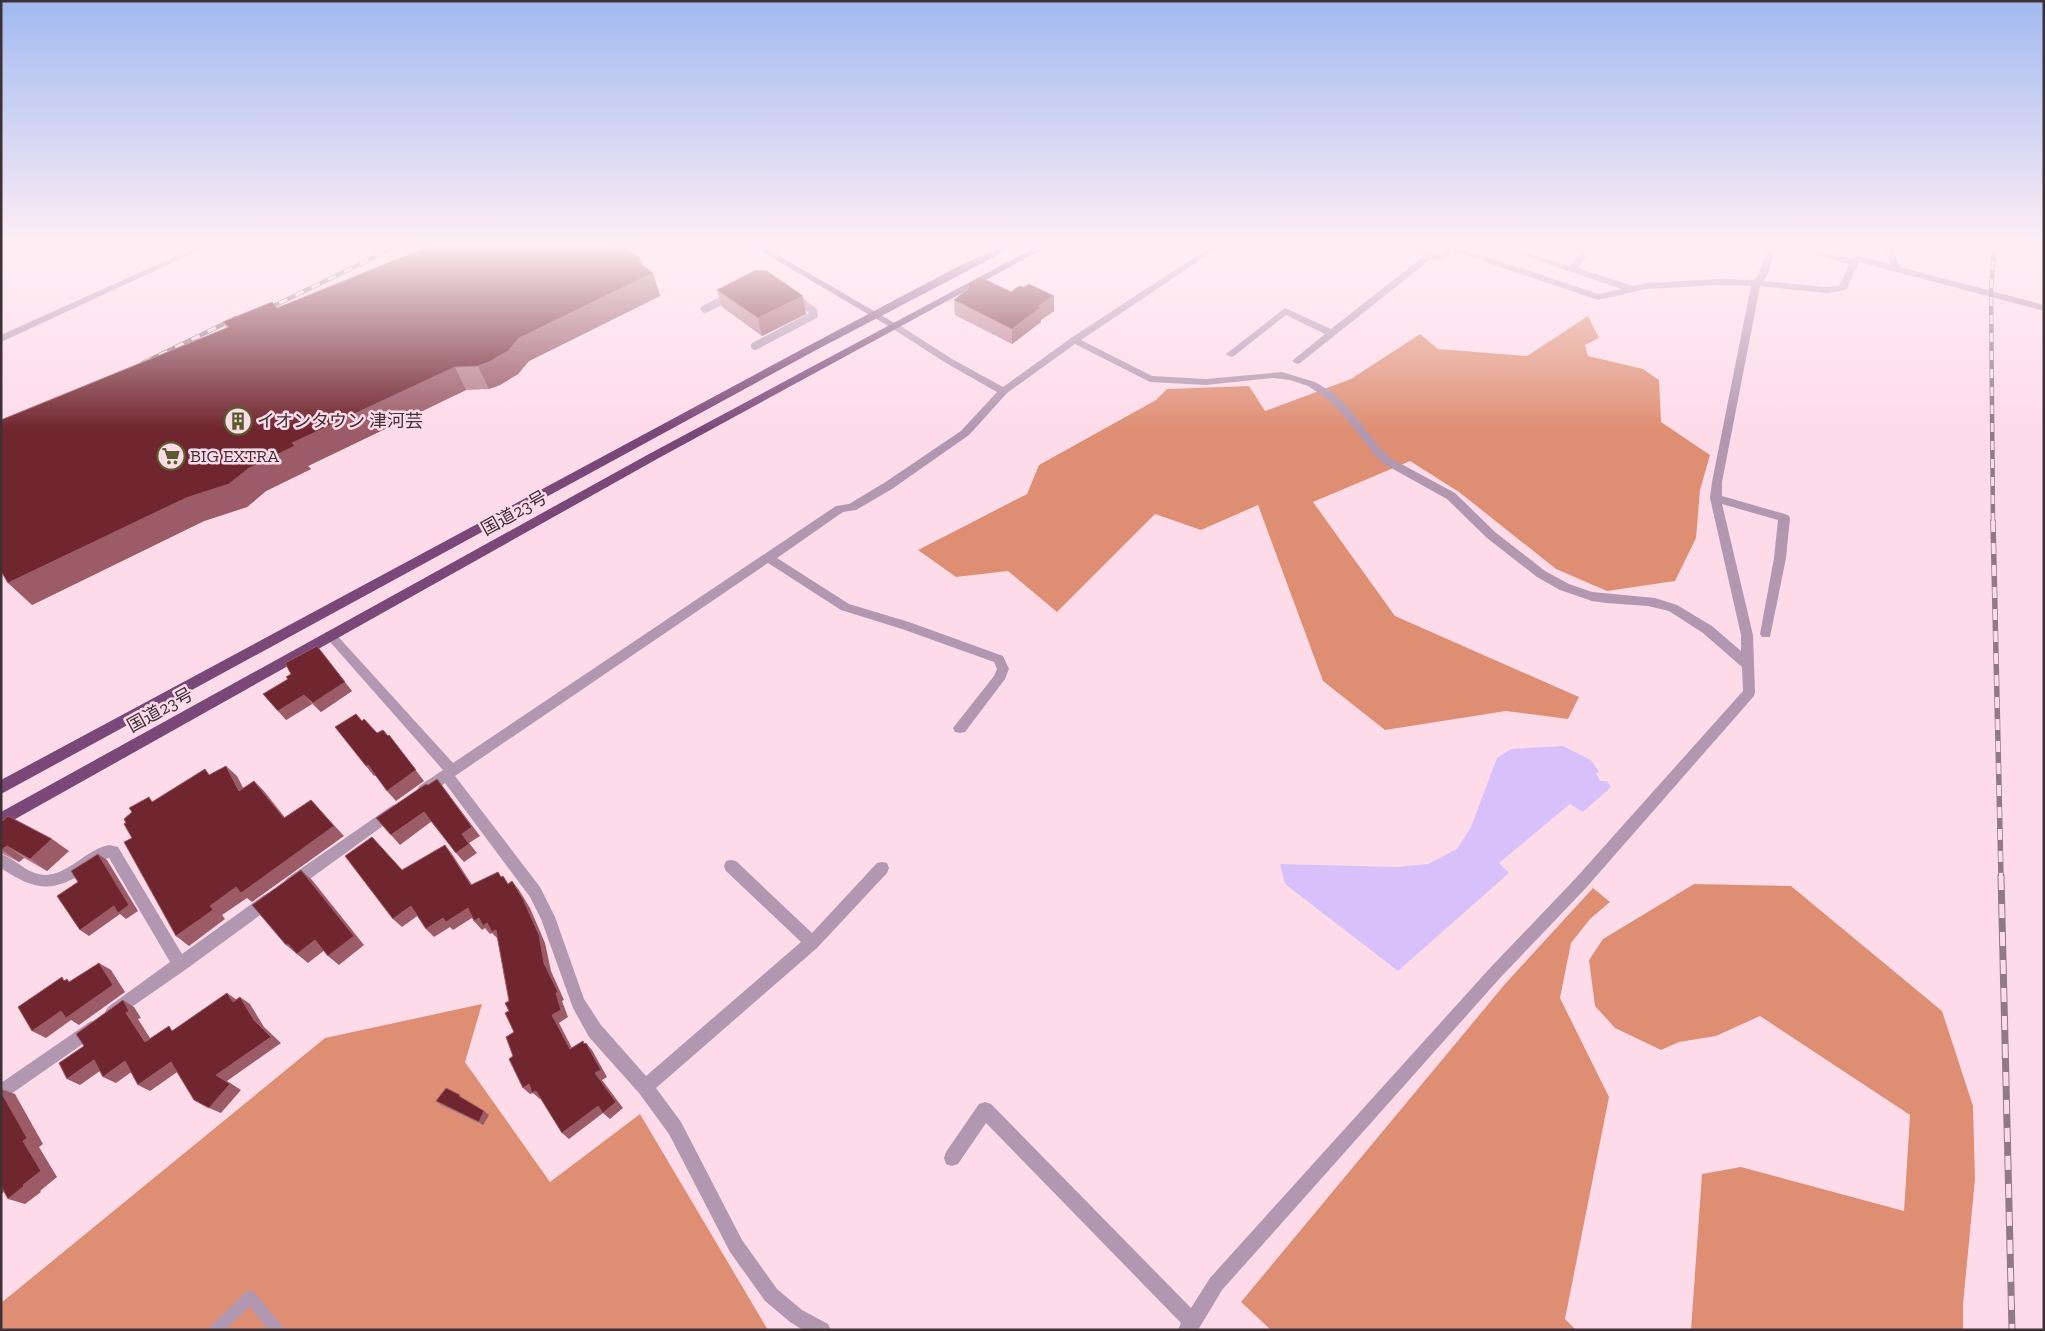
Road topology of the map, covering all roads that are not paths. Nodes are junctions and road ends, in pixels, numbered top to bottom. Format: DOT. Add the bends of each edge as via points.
graph roads {
  1 [pos="73,306"];
  2 [pos="710,306"];
  3 [pos="806,306"];
  4 [pos="862,306"];
  5 [pos="894,306"];
  6 [pos="935,306"];
  7 [pos="1126,306"];
  8 [pos="1366,306"];
  9 [pos="1751,306"];
  10 [pos="704,309"];
  11 [pos="878,315"];
  12 [pos="893,325"];
  13 [pos="1332,333"];
  14 [pos="1,339"];
  15 [pos="1074,340"];
  16 [pos="755,346"];
  17 [pos="1231,354"];
  18 [pos="1297,361"];
  19 [pos="1002,391"];
  20 [pos="1716,498"];
  21 [pos="768,557"];
  22 [pos="330,634"];
  23 [pos="1766,634"];
  24 [pos="1747,664"];
  25 [pos="960,728"];
  26 [pos="449,773"];
  27 [pos="1,788"];
  28 [pos="1,820"];
  29 [pos="1,860"];
  30 [pos="731,866"];
  31 [pos="882,868"];
  32 [pos="812,942"];
  33 [pos="180,966"];
  34 [pos="645,1087"];
  35 [pos="1,1093"];
  36 [pos="952,1158"];
  37 [pos="1189,1326"];
  38 [pos="216,1330"];
  39 [pos="277,1330"];
  40 [pos="822,1330"];
  1 -- 14 [label="street"];
  2 -- 10 [label="lane"];
  3 -- 16 [label="lane" via="814,315"];
  4 -- 11 [label="main road"];
  5 -- 11 [label="highway, 国道23号"];
  6 -- 12 [label="highway, 国道23号"];
  7 -- 15 [label="street"];
  8 -- 13 [label="street"];
  9 -- 20 [label="street" via="1716,482"];
  11 -- 12 [label="main road"];
  11 -- 27 [label="highway, 国道23号"];
  12 -- 19 [label="street"];
  12 -- 22 [label="highway, 国道23号"];
  13 -- 17 [label="street" via="1285,311"];
  13 -- 18 [label="street"];
  15 -- 19 [label="street"];
  15 -- 24 [label="street" via="1150,379 1225,381 1274,374 1314,385 1347,411 1380,454 1396,468 1452,497 1505,546 1552,581 1606,599 1663,604 1717,638"];
  19 -- 21 [label="street" via="965,434 888,486 852,507 840,508"];
  20 -- 23 [label="street" via="1784,518"];
  20 -- 24 [label="street" via="1747,635"];
  21 -- 25 [label="street" via="844,607 999,659 1003,669 999,678"];
  21 -- 26 [label="street"];
  22 -- 26 [label="street"];
  22 -- 28 [label="highway, 国道23号"];
  24 -- 37 [label="street" via="1749,692 1580,884 1495,973 1216,1284"];
  26 -- 33 [label="street"];
  26 -- 34 [label="street" via="536,892 548,916 578,1003 590,1024"];
  29 -- 33 [label="street" via="39,882 50,882 69,875 101,853 113,851"];
  30 -- 32 [label="street"];
  31 -- 32 [label="street"];
  32 -- 34 [label="street"];
  33 -- 35 [label="street"];
  34 -- 40 [label="street" via="679,1134 736,1246 771,1295 796,1316"];
  36 -- 37 [label="street" via="985,1110"];
  38 -- 39 [label="lane" via="250,1297"];
}
